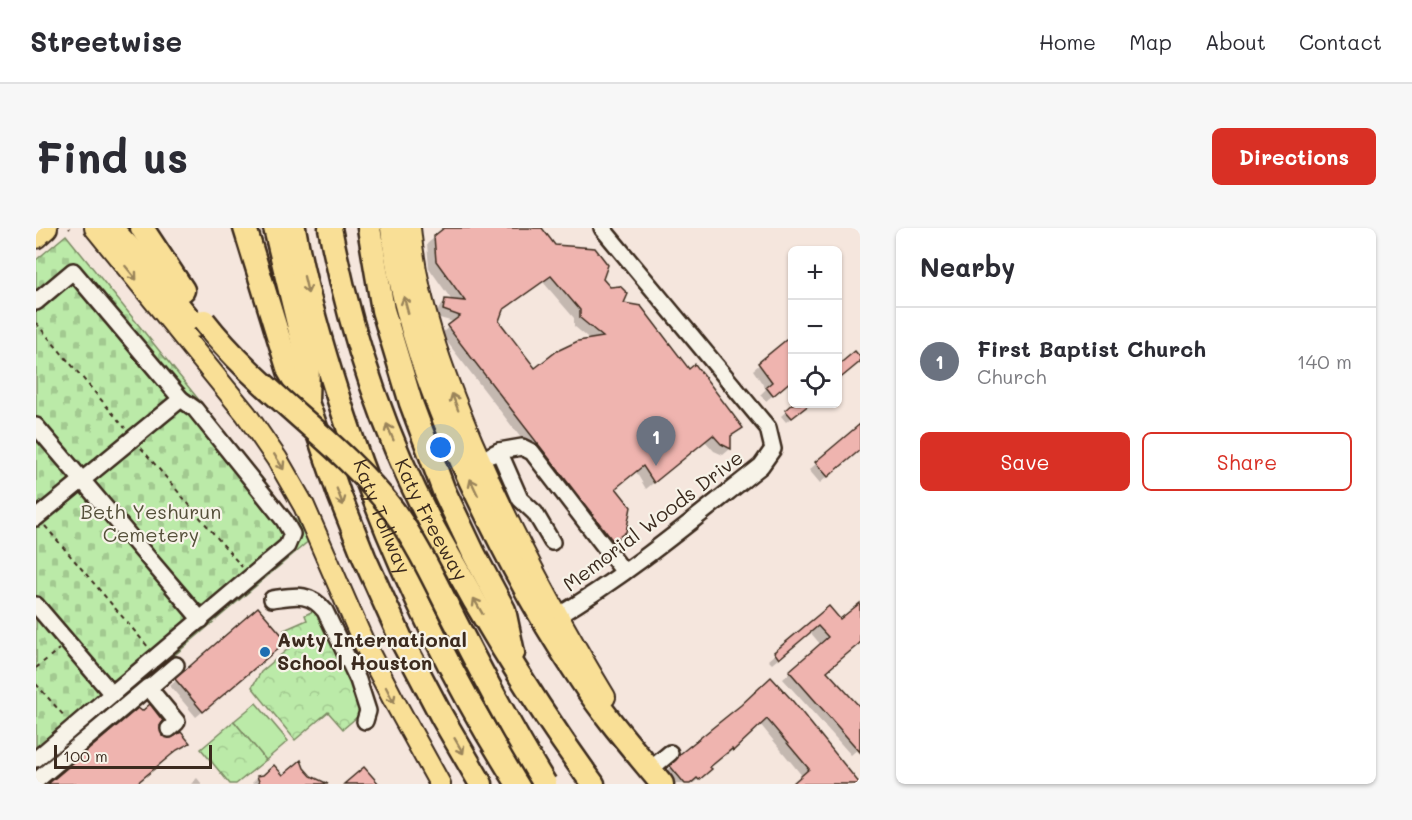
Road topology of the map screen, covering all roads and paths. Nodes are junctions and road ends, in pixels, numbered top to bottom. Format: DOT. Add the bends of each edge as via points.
graph roads {
  1 [pos="47,228"];
  2 [pos="94,228"];
  3 [pos="111,228"];
  4 [pos="142,228"];
  5 [pos="245,228"];
  6 [pos="275,228"];
  7 [pos="294,228"];
  8 [pos="330,228"];
  9 [pos="369,228"];
  10 [pos="374,228"];
  11 [pos="392,228"];
  12 [pos="410,228"];
  13 [pos="602,228"];
  14 [pos="36,238"];
  15 [pos="376,272"];
  16 [pos="36,302"];
  17 [pos="36,323"];
  18 [pos="199,324"];
  19 [pos="181,399"];
  20 [pos="307,402"];
  21 [pos="36,426"];
  22 [pos="128,433"];
  23 [pos="137,443"];
  24 [pos="499,451"];
  25 [pos="480,460"];
  26 [pos="82,480"];
  27 [pos="39,520"];
  28 [pos="552,542"];
  29 [pos="624,572"];
  30 [pos="248,574"];
  31 [pos="272,599"];
  32 [pos="36,605"];
  33 [pos="556,617"];
  34 [pos="201,620"];
  35 [pos="62,646"];
  36 [pos="154,654"];
  37 [pos="176,665"];
  38 [pos="36,668"];
  39 [pos="518,675"];
  40 [pos="36,684"];
  41 [pos="149,688"];
  42 [pos="112,694"];
  43 [pos="365,721"];
  44 [pos="71,724"];
  45 [pos="170,729"];
  46 [pos="670,753"];
  47 [pos="36,759"];
  48 [pos="659,779"];
  49 [pos="36,781"];
  50 [pos="440,784"];
  51 [pos="482,784"];
  52 [pos="518,784"];
  53 [pos="533,784"];
  54 [pos="545,784"];
  55 [pos="593,784"];
  1 -- 14 [label="main road"];
  2 -- 50 [label="main road, one-way" via="246,414 287,474 363,641"];
  3 -- 18 [label="highway"];
  4 -- 18 [label="highway"];
  5 -- 20 [label="highway" via="289,371"];
  6 -- 20 [label="highway" via="308,365"];
  7 -- 52 [label="highway, Katy Tollway, one-way" via="326,358 392,545 458,683"];
  39 -- 8 [label="highway, Katy Freeway, one-way" via="433,528 392,438 355,334"];
  9 -- 15 [label="highway"];
  10 -- 15 [label="highway"];
  48 -- 11 [label="highway, one-way" via="581,681 531,599 486,513 444,424 417,346"];
  25 -- 12 [label="main road, one-way" via="429,328"];
  13 -- 29 [label="street, Memorial Woods Drive" via="768,428 773,449 761,466"];
  15 -- 39 [label="highway" via="411,403 444,491 504,610"];
  16 -- 19 [label="street" via="73,271"];
  17 -- 22 [label="path"];
  18 -- 53 [label="highway" via="234,371 356,482 389,522 418,570 499,729"];
  18 -- 54 [label="highway, bridge" via="340,454 392,510 417,548 513,733"];
  19 -- 26 [label="street"];
  19 -- 34 [label="street" via="195,409 292,534 288,546"];
  20 -- 51 [label="highway, one-way" via="383,601"];
  21 -- 26 [label="street"];
  23 -- 30 [label="path"];
  24 -- 25 [label="street"];
  24 -- 28 [label="street" via="520,499 535,513"];
  24 -- 29 [label="street" via="522,447 532,452"];
  25 -- 33 [label="main road"];
  26 -- 27 [label="street"];
  26 -- 34 [label="street"];
  27 -- 36 [label="path"];
  29 -- 33 [label="street, Memorial Woods Drive"];
  31 -- 43 [label="street" via="302,595 320,604 358,680 368,711"];
  32 -- 42 [label="street"];
  33 -- 48 [label="main road" via="619,722"];
  34 -- 42 [label="street"];
  35 -- 38 [label="path"];
  37 -- 41 [label="street"];
  39 -- 55 [label="highway, Katy Freeway"];
  40 -- 44 [label="path"];
  41 -- 45 [label="street" via="177,722"];
  41 -- 49 [label="street"];
  42 -- 47 [label="street"];
  46 -- 48 [label="street"];
}
